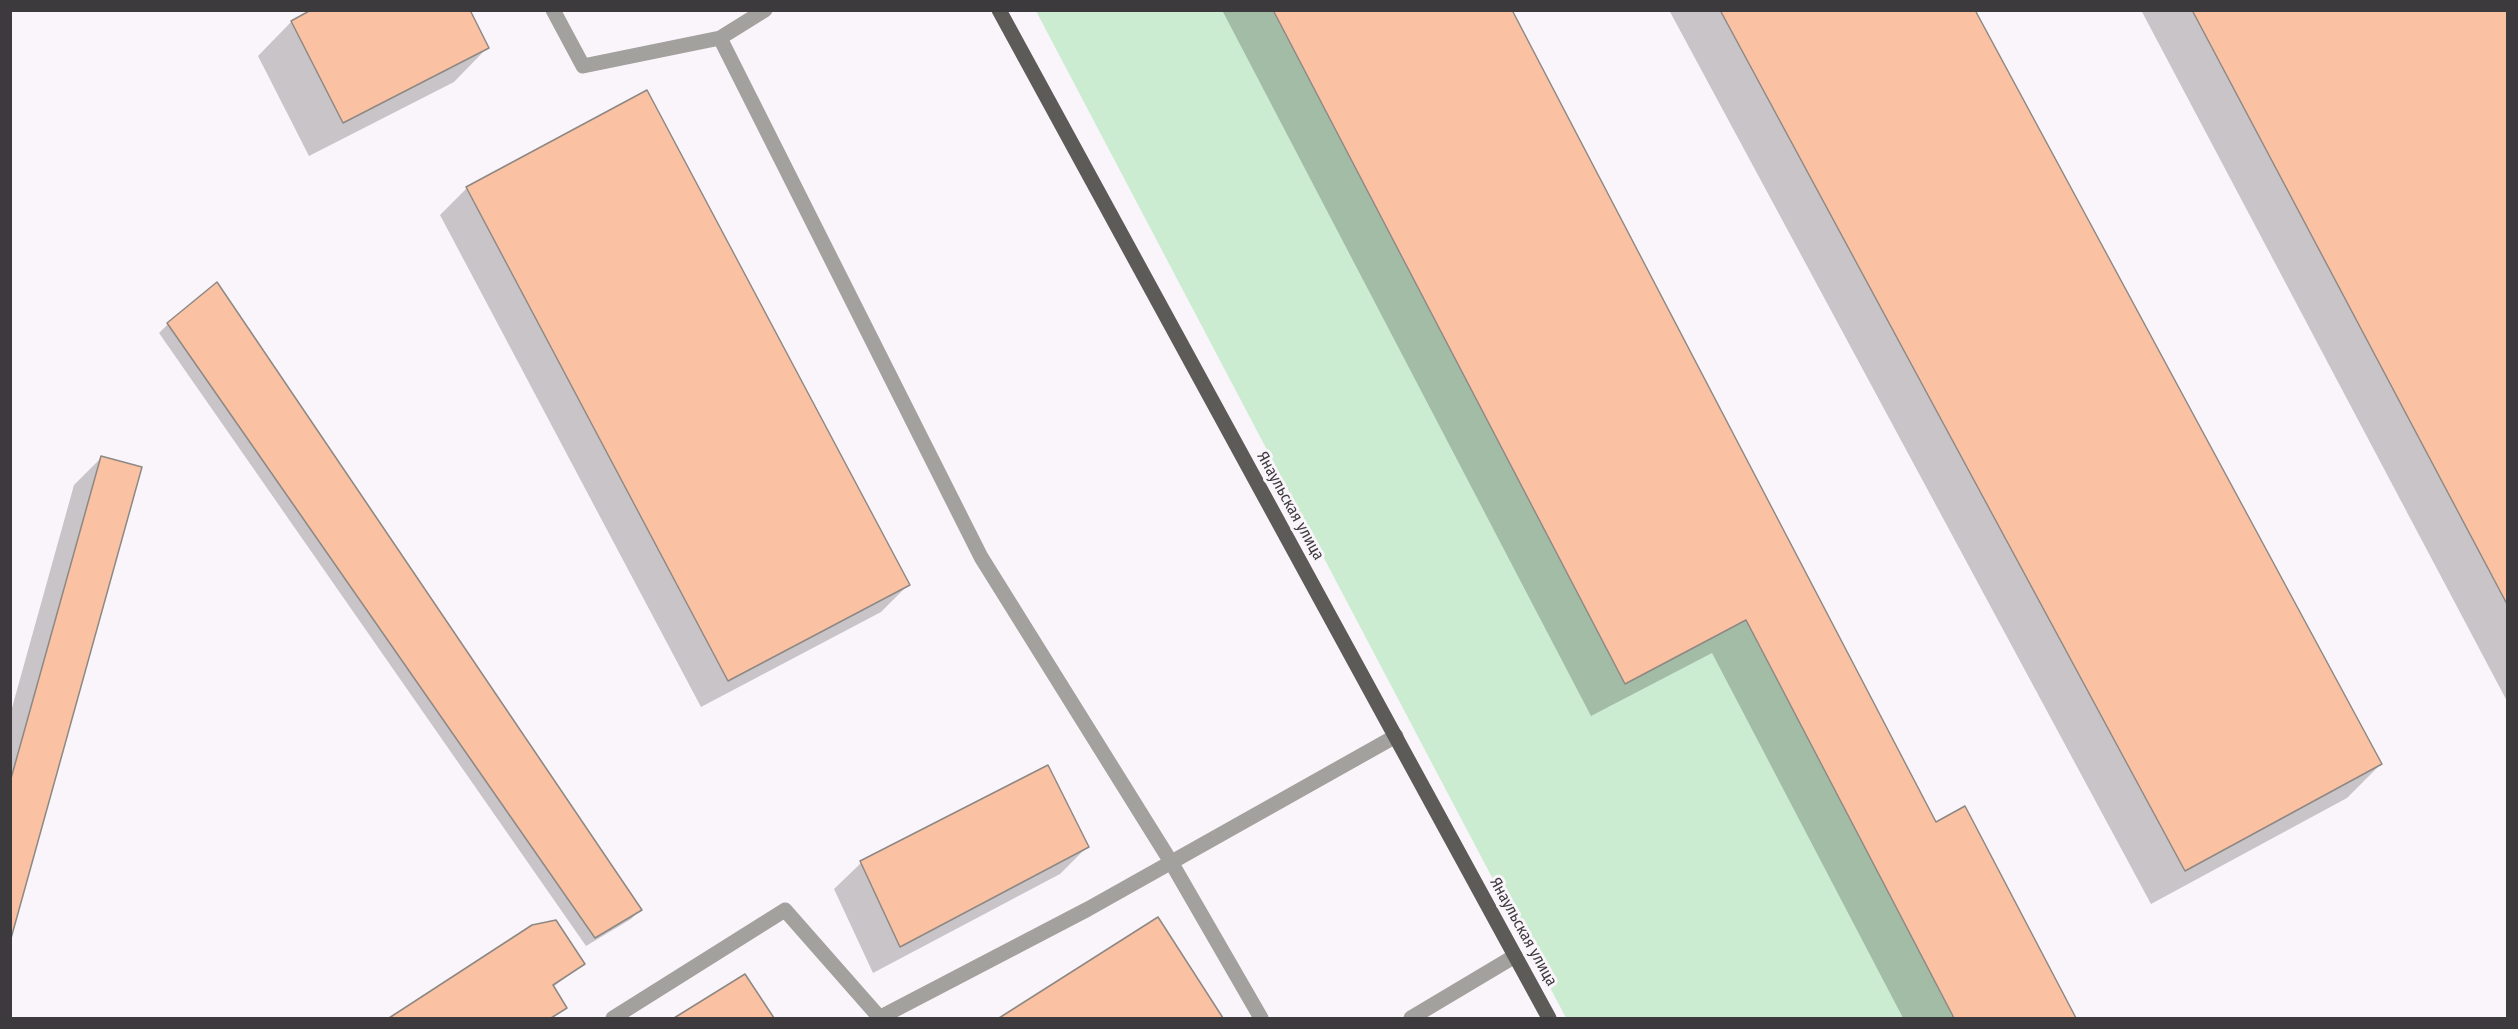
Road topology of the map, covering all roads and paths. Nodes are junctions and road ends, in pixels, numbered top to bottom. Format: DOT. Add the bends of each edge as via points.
graph roads {
  1 [pos="553,10"];
  2 [pos="765,10"];
  3 [pos="999,10"];
  4 [pos="720,38"];
  5 [pos="1396,736"];
  6 [pos="1171,862"];
  7 [pos="1515,956"];
  8 [pos="614,1018"];
  9 [pos="880,1018"];
  10 [pos="1260,1018"];
  11 [pos="1412,1018"];
  12 [pos="1550,1018"];
  1 -- 4 [label="street" via="583,66"];
  2 -- 4 [label="street"];
  3 -- 5 [label="main road, Янаульская улица"];
  4 -- 6 [label="street" via="981,557"];
  5 -- 6 [label="street"];
  5 -- 7 [label="main road, Янаульская улица"];
  6 -- 9 [label="street"];
  6 -- 10 [label="street"];
  7 -- 11 [label="street"];
  7 -- 12 [label="main road, Янаульская улица"];
  8 -- 9 [label="street" via="785,910"];
}
